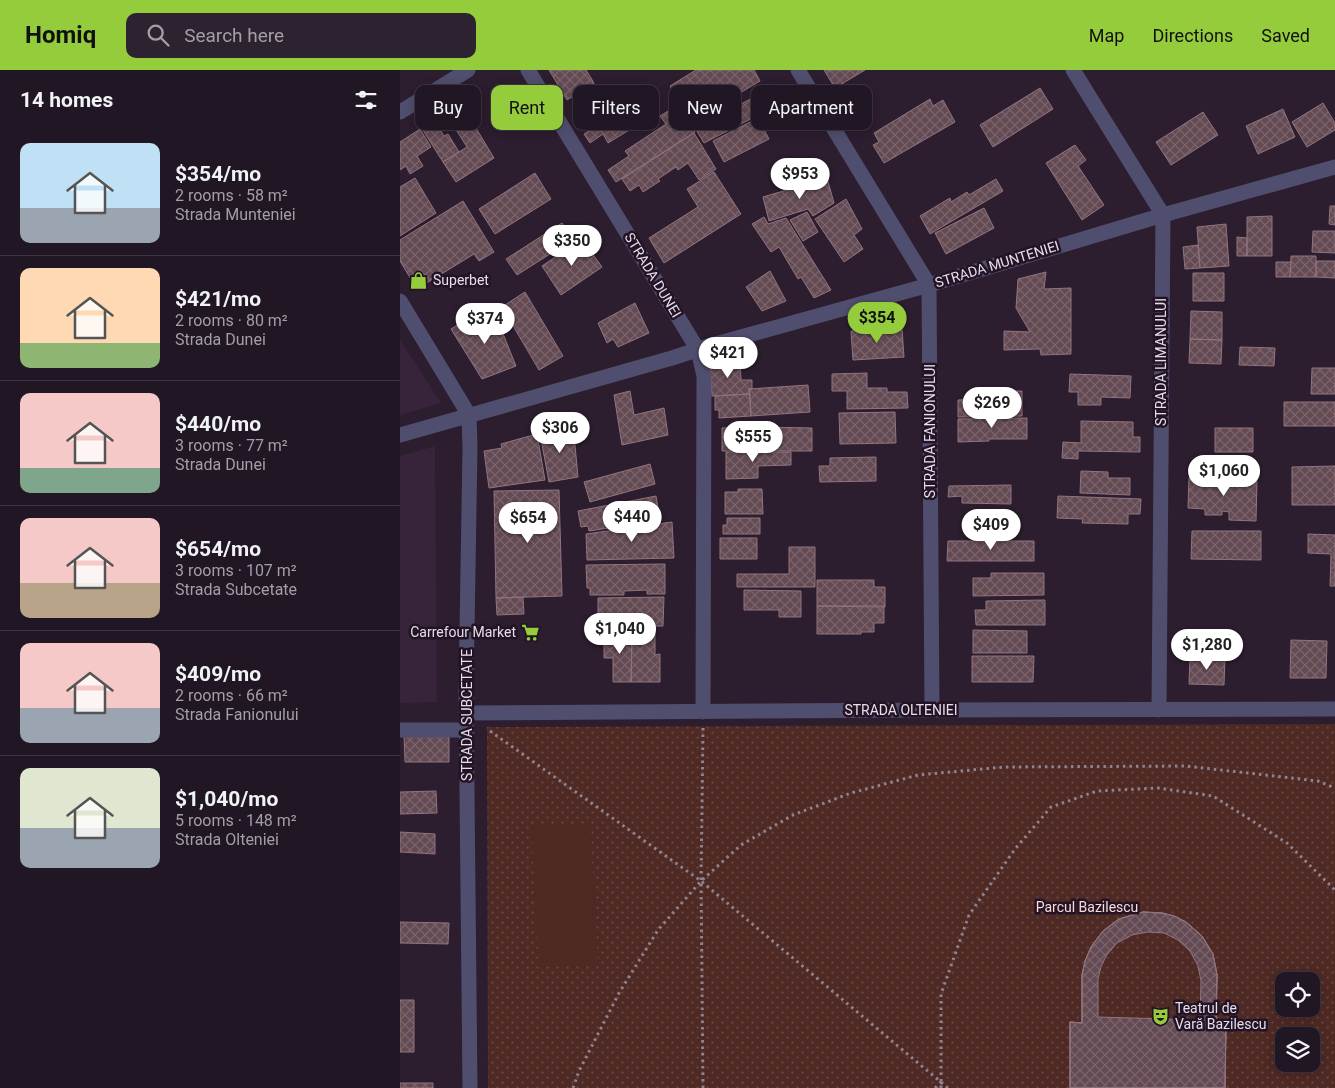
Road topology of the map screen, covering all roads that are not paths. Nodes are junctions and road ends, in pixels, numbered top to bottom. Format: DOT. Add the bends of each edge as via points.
graph roads {
  1 [pos="468,70"];
  2 [pos="528,70"];
  3 [pos="798,70"];
  4 [pos="1073,70"];
  5 [pos="400,112"];
  6 [pos="1335,167"];
  7 [pos="1163,215"];
  8 [pos="929,285"];
  9 [pos="400,301"];
  10 [pos="698,350"];
  11 [pos="469,415"];
  12 [pos="400,435"];
  13 [pos="1335,709"];
  14 [pos="932,710"];
  15 [pos="1159,710"];
  16 [pos="703,712"];
  17 [pos="467,713"];
  18 [pos="400,730"];
  19 [pos="467,730"];
  20 [pos="470,1088"];
  1 -- 5 [label="street"];
  2 -- 10 [label="street, STRADA DUNEI"];
  3 -- 8 [label="street"];
  4 -- 7 [label="street"];
  6 -- 7 [label="street, STRADA MUNTENIEI"];
  7 -- 8 [label="street, STRADA MUNTENIEI"];
  7 -- 15 [label="street, STRADA LIMANULUI"];
  8 -- 10 [label="street, STRADA MUNTENIEI"];
  8 -- 14 [label="street, STRADA FANIONULUI"];
  9 -- 11 [label="street"];
  10 -- 11 [label="street, STRADA MUNTENIEI"];
  10 -- 16 [label="street, STRADA DUNEI" via="704,376"];
  11 -- 12 [label="street, STRADA MUNTENIEI"];
  11 -- 17 [label="street, STRADA SUBCETATE"];
  13 -- 15 [label="street, STRADA OLTENIEI"];
  14 -- 15 [label="street, STRADA OLTENIEI"];
  14 -- 16 [label="street, STRADA OLTENIEI"];
  16 -- 17 [label="street, STRADA OLTENIEI"];
  17 -- 19 [label="street, STRADA SUBCETATE"];
  18 -- 19 [label="street"];
  19 -- 20 [label="street, STRADA SUBCETATE"];
}
